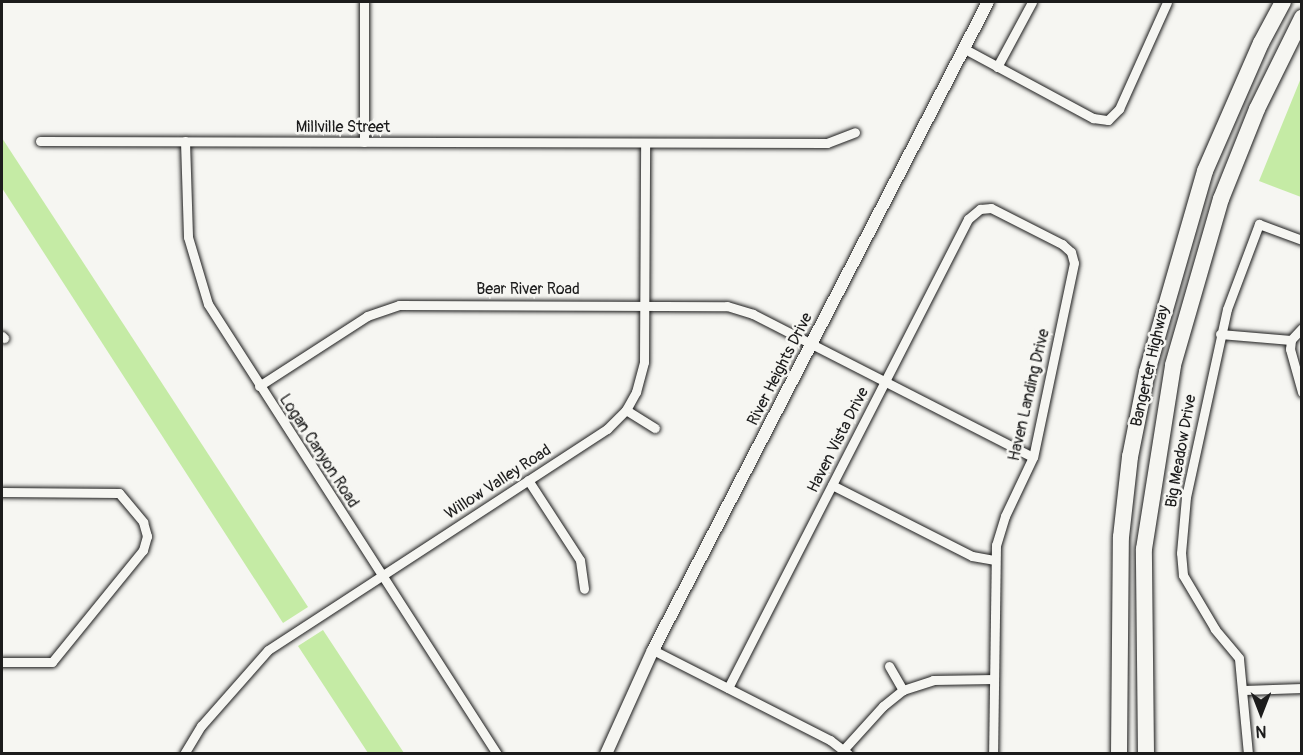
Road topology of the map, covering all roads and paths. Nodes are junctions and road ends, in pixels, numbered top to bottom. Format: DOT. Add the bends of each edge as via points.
graph roads {
  1 [pos="364,2"];
  2 [pos="988,2"];
  3 [pos="1032,2"];
  4 [pos="1167,2"];
  5 [pos="1283,2"];
  6 [pos="1302,18"];
  7 [pos="963,48"];
  8 [pos="997,67"];
  9 [pos="855,132"];
  10 [pos="40,141"];
  11 [pos="185,141"];
  12 [pos="364,142"];
  13 [pos="645,143"];
  14 [pos="980,209"];
  15 [pos="1302,240"];
  16 [pos="645,305"];
  17 [pos="1302,328"];
  18 [pos="1220,334"];
  19 [pos="1291,340"];
  20 [pos="811,344"];
  21 [pos="885,382"];
  22 [pos="259,386"];
  23 [pos="1302,392"];
  24 [pos="626,410"];
  25 [pos="655,428"];
  26 [pos="1033,458"];
  27 [pos="528,480"];
  28 [pos="832,485"];
  29 [pos="2,492"];
  30 [pos="994,560"];
  31 [pos="381,576"];
  32 [pos="584,589"];
  33 [pos="1143,623"];
  34 [pos="653,650"];
  35 [pos="2,662"];
  36 [pos="889,666"];
  37 [pos="994,679"];
  38 [pos="728,688"];
  39 [pos="1302,688"];
  40 [pos="903,690"];
  41 [pos="1244,690"];
  42 [pos="846,751"];
  43 [pos="184,753"];
  44 [pos="497,753"];
  45 [pos="606,753"];
  46 [pos="993,753"];
  47 [pos="1117,753"];
  48 [pos="1146,753"];
  49 [pos="1158,753"];
  50 [pos="1248,753"];
  1 -- 12 [label="street"];
  2 -- 7 [label="street, River Heights Drive"];
  3 -- 8 [label="street"];
  4 -- 8 [label="street" via="1119,109 1108,120 1093,118"];
  5 -- 47 [label="highway, Bangerter Highway" via="1205,171 1146,372 1123,518"];
  6 -- 33 [label="highway, Bangerter Highway" via="1242,145 1187,310 1154,468 1144,549"];
  7 -- 8 [label="street"];
  7 -- 20 [label="street, River Heights Drive"];
  9 -- 13 [label="street, Millville Street" via="827,144"];
  10 -- 11 [label="street, Millville Street"];
  11 -- 12 [label="street, Millville Street"];
  11 -- 22 [label="street, Logan Canyon Road" via="186,218 196,273 216,319"];
  12 -- 13 [label="street, Millville Street"];
  13 -- 16 [label="street, Willow Valley Road"];
  14 -- 21 [label="street, Haven Vista Drive" via="968,219"];
  14 -- 26 [label="street, Haven Landing Drive" via="996,210 1053,239 1067,247 1073,257"];
  15 -- 18 [label="street, Big Meadow Drive" via="1259,224"];
  16 -- 20 [label="street, Bear River Road" via="727,306 753,314"];
  16 -- 22 [label="street, Bear River Road" via="399,305 367,316"];
  16 -- 24 [label="street, Willow Valley Road" via="642,372"];
  17 -- 19 [label="street"];
  18 -- 19 [label="street"];
  18 -- 41 [label="street, Big Meadow Drive" via="1189,470 1181,561 1192,594 1239,658"];
  19 -- 23 [label="street" via="1294,371"];
  20 -- 21 [label="street, Bear River Road"];
  20 -- 34 [label="street, River Heights Drive"];
  21 -- 26 [label="street, Bear River Road"];
  21 -- 28 [label="street, Haven Vista Drive"];
  22 -- 31 [label="street, Logan Canyon Road"];
  24 -- 25 [label="street"];
  24 -- 27 [label="street, Willow Valley Road" via="607,429"];
  26 -- 30 [label="street, Haven Landing Drive" via="1005,516"];
  27 -- 31 [label="street, Willow Valley Road"];
  27 -- 32 [label="street" via="580,560"];
  28 -- 30 [label="street" via="972,556"];
  28 -- 38 [label="street, Haven Vista Drive"];
  29 -- 35 [label="street" via="122,495 145,526 143,550 52,662"];
  30 -- 37 [label="street, Haven Landing Drive"];
  31 -- 43 [label="street, Willow Valley Road" via="258,658 201,726"];
  31 -- 44 [label="street, Logan Canyon Road"];
  33 -- 48 [label="highway, Bangerter Highway"];
  33 -- 49 [label="highway"];
  34 -- 38 [label="street"];
  34 -- 45 [label="street, River Heights Drive"];
  36 -- 40 [label="street"];
  37 -- 40 [label="street" via="933,680"];
  37 -- 46 [label="street, Haven Landing Drive"];
  38 -- 42 [label="street"];
  39 -- 41 [label="street"];
  40 -- 42 [label="street" via="883,706"];
  41 -- 50 [label="street, Big Meadow Drive"];
}
